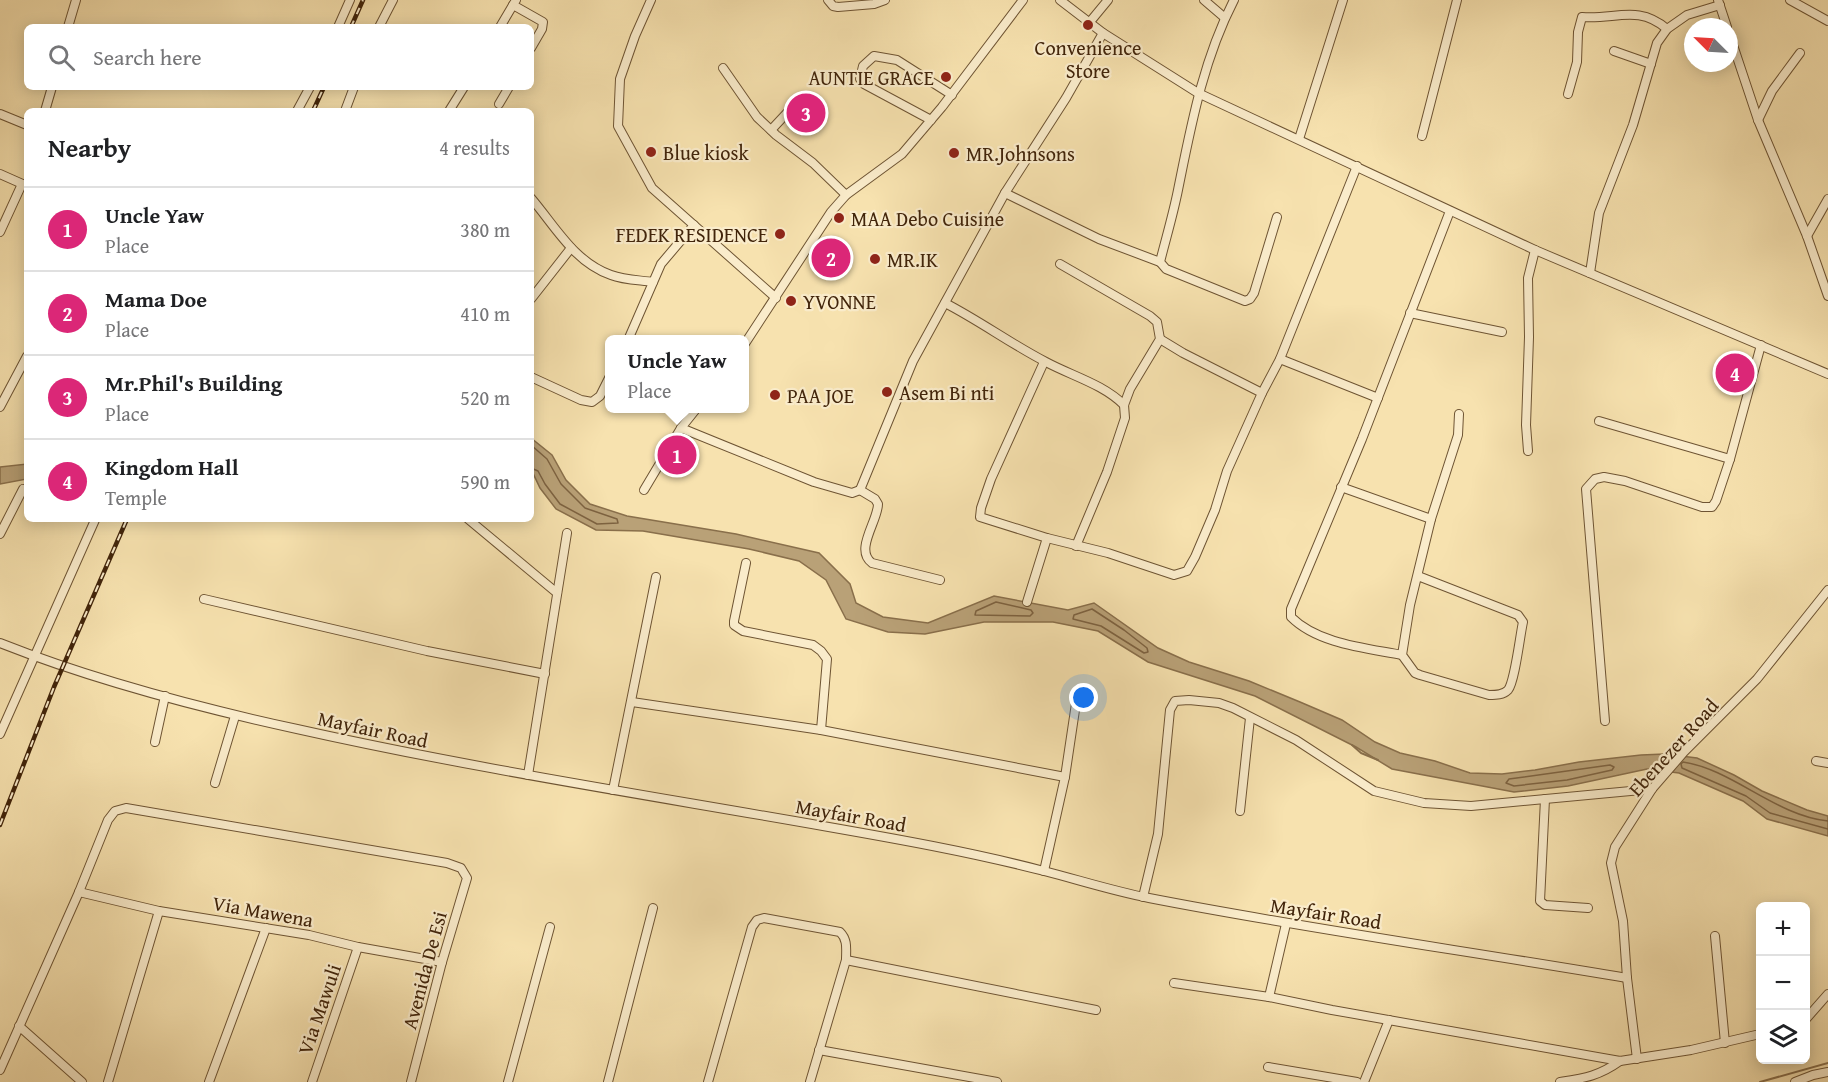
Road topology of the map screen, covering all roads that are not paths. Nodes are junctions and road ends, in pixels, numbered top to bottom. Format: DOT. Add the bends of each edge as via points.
graph roads {
  1 [pos="76,0"];
  2 [pos="350,0"];
  3 [pos="393,0"];
  4 [pos="651,0"];
  5 [pos="828,0"];
  6 [pos="885,0"];
  7 [pos="1023,0"];
  8 [pos="1060,0"];
  9 [pos="1108,0"];
  10 [pos="1204,0"];
  11 [pos="1233,0"];
  12 [pos="1343,0"];
  13 [pos="1457,0"];
  14 [pos="1790,0"];
  15 [pos="514,2"];
  16 [pos="1719,3"];
  17 [pos="1224,18"];
  18 [pos="1724,18"];
  19 [pos="1828,21"];
  20 [pos="1089,23"];
  21 [pos="69,24"];
  22 [pos="339,24"];
  23 [pos="381,24"];
  24 [pos="502,24"];
  25 [pos="1667,29"];
  26 [pos="1103,33"];
  27 [pos="534,43"];
  28 [pos="1614,51"];
  29 [pos="1800,53"];
  30 [pos="1738,60"];
  31 [pos="1651,64"];
  32 [pos="723,68"];
  33 [pos="51,90"];
  34 [pos="308,90"];
  35 [pos="353,90"];
  36 [pos="462,90"];
  37 [pos="507,90"];
  38 [pos="1198,93"];
  39 [pos="952,94"];
  40 [pos="1568,94"];
  41 [pos="801,98"];
  42 [pos="500,104"];
  43 [pos="46,108"];
  44 [pos="299,108"];
  45 [pos="346,108"];
  46 [pos="453,108"];
  47 [pos="0,114"];
  48 [pos="931,120"];
  49 [pos="1758,120"];
  50 [pos="24,124"];
  51 [pos="771,130"];
  52 [pos="1422,136"];
  53 [pos="1299,139"];
  54 [pos="1357,166"];
  55 [pos="0,174"];
  56 [pos="24,185"];
  57 [pos="24,187"];
  58 [pos="1005,193"];
  59 [pos="846,195"];
  60 [pos="1828,199"];
  61 [pos="534,202"];
  62 [pos="1450,211"];
  63 [pos="1277,217"];
  64 [pos="694,225"];
  65 [pos="0,232"];
  66 [pos="1807,236"];
  67 [pos="571,248"];
  68 [pos="1535,250"];
  69 [pos="1160,262"];
  70 [pos="1060,264"];
  71 [pos="1590,273"];
  72 [pos="653,282"];
  73 [pos="534,295"];
  74 [pos="1828,296"];
  75 [pos="776,298"];
  76 [pos="945,303"];
  77 [pos="1410,313"];
  78 [pos="1502,332"];
  79 [pos="630,335"];
  80 [pos="749,338"];
  81 [pos="1160,339"];
  82 [pos="1761,345"];
  83 [pos="1280,359"];
  84 [pos="24,362"];
  85 [pos="1044,362"];
  86 [pos="1828,374"];
  87 [pos="534,378"];
  88 [pos="605,385"];
  89 [pos="1130,389"];
  90 [pos="1113,393"];
  91 [pos="1262,393"];
  92 [pos="1378,398"];
  93 [pos="1124,405"];
  94 [pos="0,407"];
  95 [pos="693,413"];
  96 [pos="1459,414"];
  97 [pos="1599,421"];
  98 [pos="681,428"];
  99 [pos="1528,451"];
  100 [pos="1730,459"];
  101 [pos="1341,487"];
  102 [pos="23,489"];
  103 [pos="644,490"];
  104 [pos="860,490"];
  105 [pos="1431,519"];
  106 [pos="93,522"];
  107 [pos="472,522"];
  108 [pos="567,533"];
  109 [pos="0,534"];
  110 [pos="1047,538"];
  111 [pos="1077,546"];
  112 [pos="746,563"];
  113 [pos="656,576"];
  114 [pos="1418,576"];
  115 [pos="940,580"];
  116 [pos="1828,590"];
  117 [pos="557,593"];
  118 [pos="204,599"];
  119 [pos="1027,602"];
  120 [pos="0,644"];
  121 [pos="1402,656"];
  122 [pos="34,657"];
  123 [pos="545,674"];
  124 [pos="1078,690"];
  125 [pos="165,696"];
  126 [pos="632,702"];
  127 [pos="235,716"];
  128 [pos="1250,718"];
  129 [pos="1605,721"];
  130 [pos="821,730"];
  131 [pos="0,734"];
  132 [pos="155,742"];
  133 [pos="1816,761"];
  134 [pos="1828,763"];
  135 [pos="528,775"];
  136 [pos="1065,777"];
  137 [pos="215,783"];
  138 [pos="1652,789"];
  139 [pos="613,790"];
  140 [pos="1545,799"];
  141 [pos="1240,811"];
  142 [pos="1044,871"];
  143 [pos="79,892"];
  144 [pos="1143,897"];
  145 [pos="653,908"];
  146 [pos="1588,908"];
  147 [pos="159,911"];
  148 [pos="1286,924"];
  149 [pos="550,927"];
  150 [pos="266,928"];
  151 [pos="1715,936"];
  152 [pos="358,947"];
  153 [pos="846,960"];
  154 [pos="442,962"];
  155 [pos="1627,978"];
  156 [pos="1174,982"];
  157 [pos="1828,994"];
  158 [pos="1269,997"];
  159 [pos="1096,1010"];
  160 [pos="1810,1014"];
  161 [pos="1389,1020"];
  162 [pos="20,1026"];
  163 [pos="1756,1035"];
  164 [pos="1725,1042"];
  165 [pos="819,1050"];
  166 [pos="1637,1059"];
  167 [pos="1620,1061"];
  168 [pos="1268,1067"];
  169 [pos="0,1070"];
  170 [pos="1828,1072"];
  171 [pos="82,1082"];
  172 [pos="108,1082"];
  173 [pos="209,1082"];
  174 [pos="312,1082"];
  175 [pos="411,1082"];
  176 [pos="508,1082"];
  177 [pos="608,1082"];
  178 [pos="708,1082"];
  179 [pos="810,1082"];
  180 [pos="997,1082"];
  181 [pos="1357,1082"];
  182 [pos="1364,1082"];
  183 [pos="1560,1082"];
  184 [pos="1795,1082"];
  1 -- 21 [label="street"];
  2 -- 22 [label="street"];
  3 -- 23 [label="street"];
  4 -- 64 [label="street" via="620,79 618,126 652,188"];
  5 -- 6 [label="street" via="838,7"];
  7 -- 39 [label="street"];
  8 -- 20 [label="street"];
  9 -- 20 [label="street"];
  10 -- 17 [label="street"];
  11 -- 17 [label="street"];
  12 -- 53 [label="street"];
  13 -- 52 [label="street"];
  14 -- 19 [label="street"];
  15 -- 24 [label="street"];
  15 -- 27 [label="street" via="543,22"];
  16 -- 18 [label="street"];
  16 -- 25 [label="street" via="1687,15"];
  17 -- 38 [label="street"];
  20 -- 26 [label="street"];
  25 -- 31 [label="street"];
  25 -- 40 [label="street" via="1652,17 1582,17 1577,62"];
  26 -- 38 [label="street"];
  26 -- 58 [label="street"];
  28 -- 31 [label="street"];
  29 -- 49 [label="street" via="1772,91"];
  30 -- 49 [label="street"];
  31 -- 71 [label="street" via="1633,125 1599,213"];
  32 -- 51 [label="street" via="757,117"];
  33 -- 43 [label="street"];
  34 -- 44 [label="street"];
  35 -- 45 [label="street"];
  36 -- 46 [label="street"];
  37 -- 42 [label="street"];
  38 -- 53 [label="street"];
  38 -- 69 [label="street"];
  39 -- 48 [label="street"];
  39 -- 48 [label="street" via="897,60 874,56 863,66 860,79 864,84"];
  41 -- 51 [label="street"];
  47 -- 50 [label="street"];
  48 -- 59 [label="street" via="902,154"];
  49 -- 66 [label="street"];
  51 -- 59 [label="street"];
  53 -- 54 [label="street"];
  54 -- 62 [label="street"];
  54 -- 83 [label="street"];
  55 -- 56 [label="street"];
  57 -- 65 [label="street"];
  58 -- 69 [label="street" via="1099,239"];
  58 -- 76 [label="street"];
  59 -- 75 [label="street"];
  60 -- 66 [label="street"];
  61 -- 67 [label="street"];
  62 -- 68 [label="street"];
  62 -- 77 [label="street"];
  63 -- 69 [label="street" via="1254,293 1245,301 1166,269"];
  64 -- 72 [label="street" via="661,264"];
  64 -- 75 [label="street"];
  66 -- 74 [label="street"];
  67 -- 72 [label="street" via="598,270"];
  67 -- 73 [label="street"];
  68 -- 71 [label="street"];
  68 -- 99 [label="street" via="1528,278"];
  70 -- 81 [label="street" via="1150,316 1157,322"];
  71 -- 82 [label="street"];
  72 -- 79 [label="street"];
  75 -- 80 [label="street"];
  76 -- 85 [label="street"];
  76 -- 104 [label="street" via="913,361"];
  77 -- 78 [label="street"];
  77 -- 92 [label="street"];
  81 -- 89 [label="street"];
  81 -- 91 [label="street"];
  82 -- 86 [label="street"];
  82 -- 100 [label="street"];
  83 -- 91 [label="street"];
  83 -- 92 [label="street"];
  84 -- 94 [label="street"];
  85 -- 90 [label="street"];
  85 -- 110 [label="street" via="992,480 980,517"];
  87 -- 88 [label="street" via="592,402"];
  89 -- 90 [label="street"];
  89 -- 93 [label="street"];
  90 -- 93 [label="street"];
  91 -- 111 [label="street" via="1187,571 1174,575"];
  92 -- 101 [label="street"];
  93 -- 111 [label="street" via="1125,418"];
  95 -- 98 [label="street"];
  96 -- 105 [label="street" via="1458,435"];
  97 -- 100 [label="street"];
  98 -- 103 [label="street"];
  98 -- 104 [label="street" via="814,483 852,493"];
  100 -- 129 [label="street" via="1712,507 1605,477 1595,479 1586,489"];
  101 -- 105 [label="street"];
  101 -- 121 [label="street" via="1292,602 1291,617 1309,632"];
  102 -- 109 [label="street"];
  104 -- 115 [label="street" via="878,504 864,551 867,559"];
  105 -- 114 [label="street"];
  106 -- 122 [label="street"];
  107 -- 117 [label="street"];
  108 -- 117 [label="street"];
  110 -- 111 [label="street"];
  110 -- 119 [label="street"];
  112 -- 130 [label="street" via="734,626 813,645 821,651 827,659"];
  113 -- 126 [label="street"];
  114 -- 121 [label="street"];
  114 -- 121 [label="street" via="1518,615 1522,622 1513,676 1509,689 1489,695 1415,673"];
  116 -- 138 [label="street, Ebenezer Road" via="1757,679"];
  117 -- 123 [label="street"];
  118 -- 123 [label="street"];
  120 -- 122 [label="street, Mayfair Road"];
  122 -- 125 [label="street, Mayfair Road"];
  122 -- 131 [label="street"];
  123 -- 135 [label="street"];
  124 -- 136 [label="street"];
  125 -- 127 [label="street, Mayfair Road"];
  125 -- 132 [label="street"];
  126 -- 130 [label="street"];
  126 -- 139 [label="street"];
  127 -- 135 [label="street, Mayfair Road" via="388,750"];
  127 -- 137 [label="street"];
  128 -- 140 [label="street" via="1296,740 1383,794 1424,803 1471,806"];
  128 -- 141 [label="street"];
  128 -- 144 [label="street" via="1219,703 1175,701 1170,710 1158,834"];
  130 -- 136 [label="street"];
  133 -- 134 [label="street"];
  135 -- 139 [label="street, Mayfair Road"];
  136 -- 142 [label="street"];
  138 -- 140 [label="street"];
  138 -- 155 [label="street, Ebenezer Road" via="1612,855"];
  139 -- 142 [label="street, Mayfair Road" via="880,836"];
  140 -- 146 [label="street" via="1540,901 1545,905"];
  142 -- 144 [label="street, Mayfair Road"];
  143 -- 147 [label="street, Via Mawena"];
  143 -- 154 [label="street, Avenida De Esi" via="108,820 115,811 126,808 447,863 461,868 467,878"];
  143 -- 162 [label="street"];
  144 -- 148 [label="street, Mayfair Road"];
  145 -- 177 [label="street"];
  147 -- 150 [label="street, Via Mawena"];
  147 -- 172 [label="street"];
  148 -- 155 [label="street, Mayfair Road"];
  148 -- 158 [label="street"];
  149 -- 176 [label="street"];
  150 -- 152 [label="street, Via Mawena"];
  150 -- 173 [label="street"];
  151 -- 164 [label="street"];
  152 -- 154 [label="street, Via Mawena"];
  152 -- 174 [label="street, Via Mawuli"];
  153 -- 159 [label="street"];
  153 -- 165 [label="street"];
  153 -- 178 [label="street" via="846,943 840,932 757,920"];
  154 -- 175 [label="street, Avenida De Esi"];
  155 -- 166 [label="street, Ebenezer Road"];
  156 -- 158 [label="street"];
  157 -- 160 [label="street"];
  158 -- 161 [label="street"];
  161 -- 167 [label="street"];
  161 -- 182 [label="street"];
  162 -- 169 [label="street"];
  162 -- 171 [label="street"];
  163 -- 164 [label="street"];
  164 -- 166 [label="street"];
  165 -- 179 [label="street"];
  165 -- 180 [label="street"];
  166 -- 167 [label="street"];
  167 -- 183 [label="street" via="1592,1077"];
  168 -- 181 [label="street"];
  170 -- 184 [label="street"];
}
